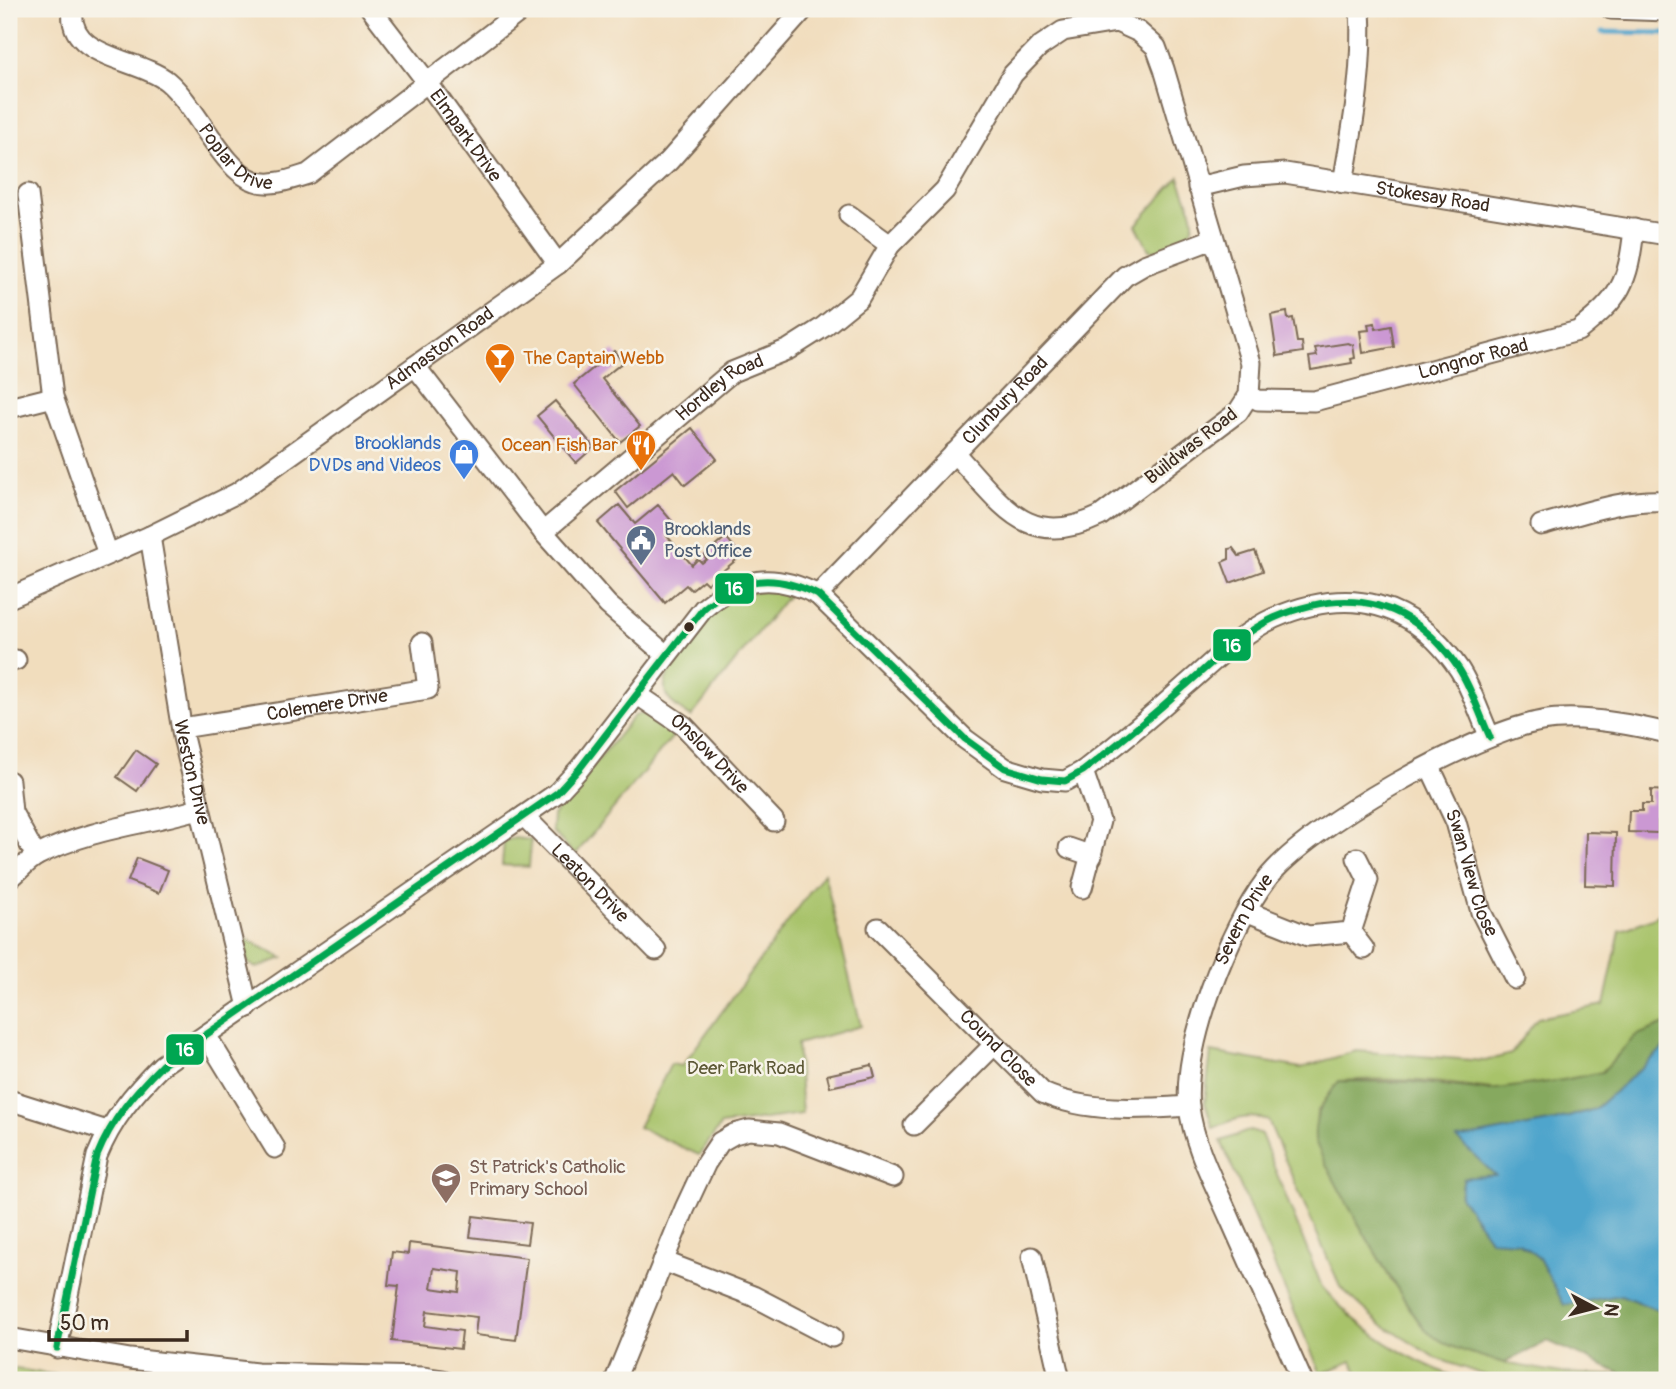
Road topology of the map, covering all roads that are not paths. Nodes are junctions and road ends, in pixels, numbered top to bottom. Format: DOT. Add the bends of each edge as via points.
graph roads {
  1 [pos="73,9"];
  2 [pos="370,9"];
  3 [pos="523,9"];
  4 [pos="804,9"];
  5 [pos="1360,9"];
  6 [pos="1611,9"];
  7 [pos="1667,11"];
  8 [pos="1119,15"];
  9 [pos="428,82"];
  10 [pos="1343,183"];
  11 [pos="1198,187"];
  12 [pos="28,194"];
  13 [pos="849,215"];
  14 [pos="1634,229"];
  15 [pos="1667,235"];
  16 [pos="1213,239"];
  17 [pos="890,245"];
  18 [pos="558,264"];
  19 [pos="415,366"];
  20 [pos="1249,396"];
  21 [pos="53,397"];
  22 [pos="9,408"];
  23 [pos="954,453"];
  24 [pos="1667,501"];
  25 [pos="1541,525"];
  26 [pos="543,532"];
  27 [pos="150,536"];
  28 [pos="108,554"];
  29 [pos="818,595"];
  30 [pos="9,598"];
  31 [pos="422,643"];
  32 [pos="666,655"];
  33 [pos="638,695"];
  34 [pos="182,728"];
  35 [pos="1667,733"];
  36 [pos="1490,737"];
  37 [pos="1430,767"];
  38 [pos="1083,771"];
  39 [pos="9,781"];
  40 [pos="199,809"];
  41 [pos="524,816"];
  42 [pos="774,821"];
  43 [pos="1069,848"];
  44 [pos="36,856"];
  45 [pos="1092,856"];
  46 [pos="1357,858"];
  47 [pos="9,880"];
  48 [pos="1082,888"];
  49 [pos="1248,912"];
  50 [pos="878,928"];
  51 [pos="1351,932"];
  52 [pos="1364,949"];
  53 [pos="656,950"];
  54 [pos="1515,979"];
  55 [pos="248,1007"];
  56 [pos="206,1035"];
  57 [pos="993,1046"];
  58 [pos="9,1100"];
  59 [pos="1189,1106"];
  60 [pos="914,1125"];
  61 [pos="107,1131"];
  62 [pos="275,1148"];
  63 [pos="893,1177"];
  64 [pos="1032,1257"];
  65 [pos="663,1261"];
  66 [pos="832,1337"];
  67 [pos="9,1338"];
  68 [pos="57,1348"];
  69 [pos="443,1380"];
  70 [pos="615,1380"];
  71 [pos="1060,1380"];
  72 [pos="1302,1380"];
  1 -- 9 [label="street, Poplar Drive" via="78,33 90,49 148,69 166,81 181,94 237,170 256,182 283,182 308,174"];
  2 -- 9 [label="street, Elmpark Drive"];
  3 -- 9 [label="street, Poplar Drive"];
  4 -- 18 [label="street, Admaston Road" via="669,161"];
  5 -- 10 [label="street" via="1357,99"];
  6 -- 7 [label="street"];
  8 -- 11 [label="street, Hordley Road" via="1156,47"];
  8 -- 17 [label="street, Hordley Road" via="1063,31 1039,47 1013,74 945,190"];
  9 -- 18 [label="street, Elmpark Drive"];
  10 -- 11 [label="street, Stokesay Road" via="1285,173 1244,176"];
  10 -- 14 [label="street, Stokesay Road"];
  11 -- 16 [label="street, Buildwas Road"];
  12 -- 21 [label="street"];
  13 -- 17 [label="street"];
  14 -- 15 [label="street, Stokesay Road"];
  14 -- 20 [label="street, Longnor Road" via="1629,272 1610,307 1578,331 1314,401"];
  16 -- 20 [label="street, Buildwas Road" via="1251,363"];
  16 -- 23 [label="street, Clunbury Road" via="1125,276"];
  17 -- 26 [label="street, Hordley Road" via="859,298 832,321 789,349 732,372"];
  18 -- 19 [label="street, Admaston Road"];
  19 -- 26 [label="street"];
  19 -- 27 [label="street, Admaston Road" via="237,494"];
  20 -- 23 [label="street, Buildwas Road" via="1238,412 1100,516 1076,528 1032,526 1012,514"];
  21 -- 22 [label="street"];
  21 -- 28 [label="street"];
  23 -- 29 [label="street, Clunbury Road"];
  24 -- 25 [label="street" via="1612,506"];
  26 -- 32 [label="street" via="608,605"];
  27 -- 28 [label="street, Admaston Road"];
  27 -- 34 [label="street, Weston Drive"];
  28 -- 30 [label="street, Admaston Road"];
  29 -- 32 [label="street" via="770,580 726,590 703,609"];
  29 -- 38 [label="street" via="965,738 1005,768 1065,781"];
  31 -- 34 [label="street, Colemere Drive" via="428,689"];
  32 -- 33 [label="street"];
  33 -- 41 [label="street" via="557,793"];
  33 -- 42 [label="street, Onslow Drive" via="684,726"];
  34 -- 40 [label="street, Weston Drive"];
  35 -- 36 [label="street, Severn Drive" via="1620,721 1543,720"];
  36 -- 37 [label="street, Severn Drive"];
  36 -- 38 [label="street" via="1460,671 1432,636 1407,615 1372,604 1340,602 1308,606 1272,619 1228,649"];
  37 -- 49 [label="street, Severn Drive" via="1341,815 1303,843 1266,880"];
  37 -- 54 [label="street, Swan View Close" via="1455,822 1481,912"];
  38 -- 45 [label="street" via="1100,821"];
  39 -- 44 [label="street" via="12,812"];
  40 -- 44 [label="street" via="113,827"];
  40 -- 55 [label="street, Weston Drive"];
  41 -- 53 [label="street, Leaton Drive"];
  41 -- 55 [label="street"];
  43 -- 45 [label="street"];
  44 -- 47 [label="street"];
  45 -- 48 [label="street"];
  46 -- 51 [label="street" via="1368,880"];
  49 -- 51 [label="street" via="1308,936"];
  49 -- 59 [label="street, Severn Drive" via="1215,979 1195,1044"];
  50 -- 57 [label="street, Cound Close"];
  51 -- 52 [label="street"];
  55 -- 56 [label="street"];
  56 -- 61 [label="street" via="162,1065 132,1095"];
  56 -- 62 [label="street"];
  57 -- 59 [label="street, Cound Close" via="1043,1093 1058,1100 1137,1110"];
  57 -- 60 [label="street"];
  58 -- 61 [label="street"];
  59 -- 72 [label="street, Severn Drive" via="1202,1154"];
  61 -- 68 [label="street" via="97,1156"];
  63 -- 65 [label="street" via="779,1133 734,1133 720,1142 706,1163"];
  64 -- 71 [label="street"];
  65 -- 66 [label="street" via="753,1296"];
  65 -- 70 [label="street"];
  67 -- 68 [label="street"];
  68 -- 69 [label="street" via="257,1373"];
}
